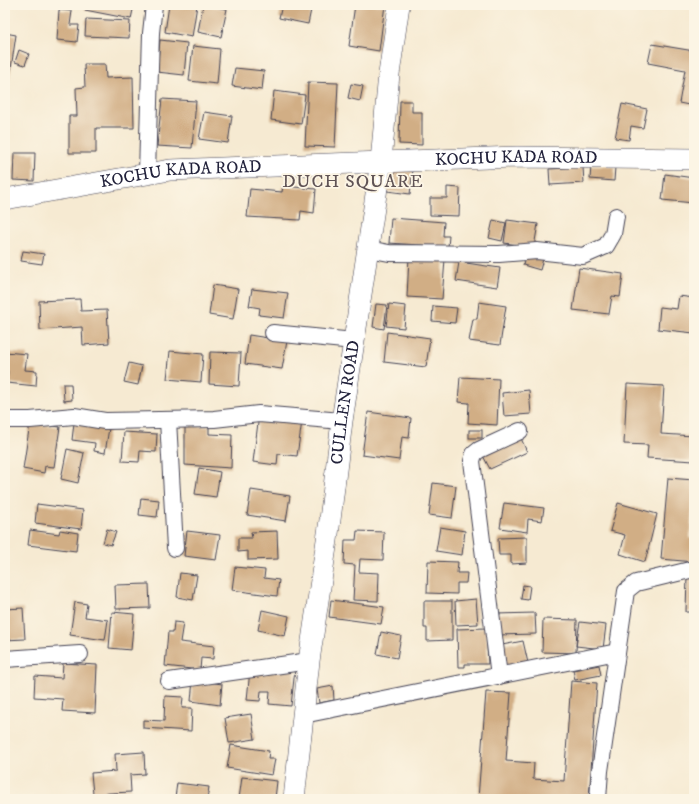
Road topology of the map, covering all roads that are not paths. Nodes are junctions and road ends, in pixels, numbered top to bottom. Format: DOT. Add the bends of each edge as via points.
graph roads {
  1 [pos="154,5"];
  2 [pos="398,5"];
  3 [pos="694,159"];
  4 [pos="381,161"];
  5 [pos="147,173"];
  6 [pos="5,199"];
  7 [pos="616,216"];
  8 [pos="368,249"];
  9 [pos="273,333"];
  10 [pos="354,340"];
  11 [pos="5,420"];
  12 [pos="168,420"];
  13 [pos="342,421"];
  14 [pos="520,431"];
  15 [pos="176,548"];
  16 [pos="694,569"];
  17 [pos="617,652"];
  18 [pos="80,654"];
  19 [pos="5,659"];
  20 [pos="309,660"];
  21 [pos="499,676"];
  22 [pos="169,681"];
  23 [pos="303,715"];
  24 [pos="294,799"];
  25 [pos="598,799"];
  1 -- 5 [label="street"];
  2 -- 4 [label="main road, CULLEN ROAD"];
  3 -- 4 [label="main road, KOCHU KADA ROAD" via="517,157"];
  4 -- 5 [label="main road, KOCHU KADA ROAD"];
  4 -- 8 [label="main road, CULLEN ROAD"];
  5 -- 6 [label="main road, KOCHU KADA ROAD"];
  7 -- 8 [label="street" via="613,234 606,246 583,256 537,250 500,254 389,253"];
  8 -- 10 [label="main road, CULLEN ROAD"];
  9 -- 10 [label="street"];
  10 -- 13 [label="main road, CULLEN ROAD"];
  11 -- 12 [label="street" via="74,416 105,421"];
  12 -- 13 [label="street" via="214,419 259,414"];
  12 -- 15 [label="street"];
  13 -- 20 [label="main road, CULLEN ROAD"];
  14 -- 21 [label="street" via="479,450 474,454 472,462"];
  16 -- 17 [label="street" via="630,586 626,591"];
  17 -- 21 [label="street"];
  17 -- 25 [label="street"];
  18 -- 19 [label="street"];
  20 -- 22 [label="street"];
  20 -- 23 [label="main road, CULLEN ROAD"];
  21 -- 23 [label="street"];
  23 -- 24 [label="main road, CULLEN ROAD"];
}
